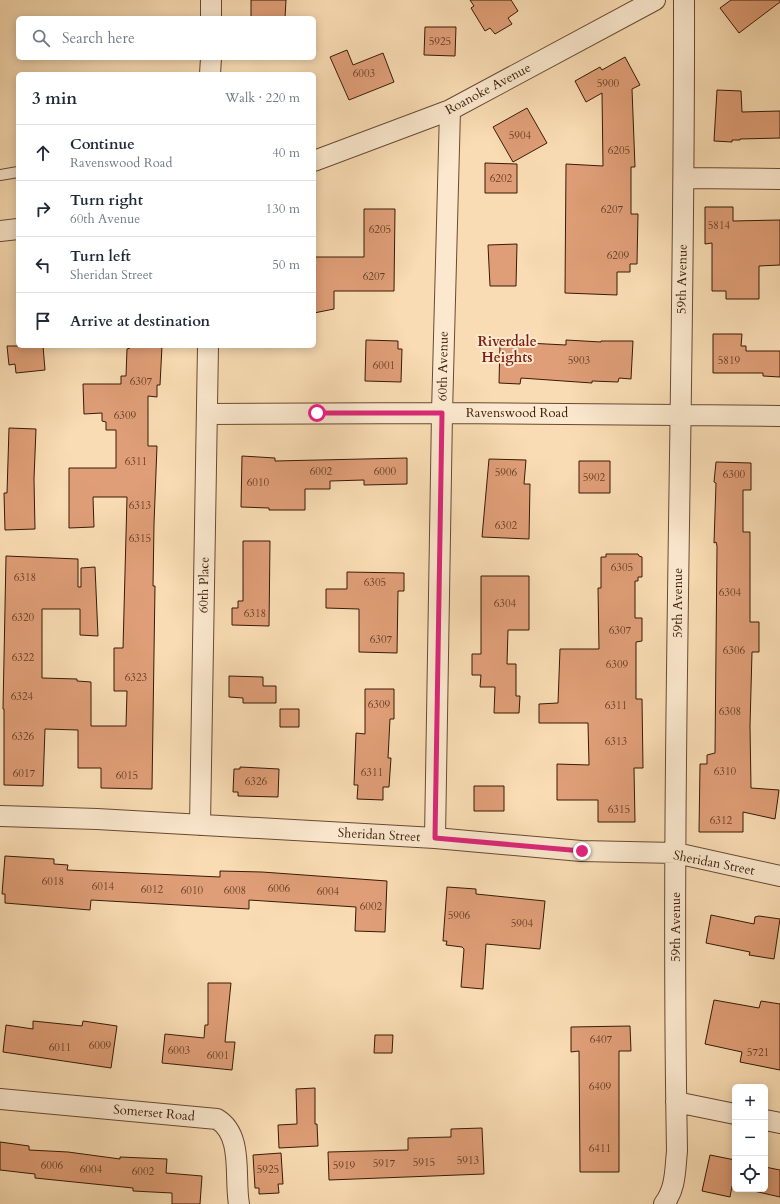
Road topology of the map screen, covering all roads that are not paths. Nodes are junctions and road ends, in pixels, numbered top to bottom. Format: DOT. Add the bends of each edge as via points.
graph roads {
  1 [pos="211,0"];
  2 [pos="655,0"];
  3 [pos="684,0"];
  4 [pos="211,16"];
  5 [pos="211,60"];
  6 [pos="210,72"];
  7 [pos="450,110"];
  8 [pos="316,160"];
  9 [pos="16,172"];
  10 [pos="0,175"];
  11 [pos="684,178"];
  12 [pos="780,178"];
  13 [pos="16,229"];
  14 [pos="0,231"];
  15 [pos="208,348"];
  16 [pos="442,413"];
  17 [pos="207,414"];
  18 [pos="680,414"];
  19 [pos="780,416"];
  20 [pos="0,816"];
  21 [pos="200,825"];
  22 [pos="435,838"];
  23 [pos="676,853"];
  24 [pos="780,876"];
  25 [pos="0,1099"];
  26 [pos="676,1102"];
  27 [pos="732,1113"];
  28 [pos="768,1121"];
  29 [pos="780,1123"];
  30 [pos="239,1204"];
  31 [pos="664,1204"];
  1 -- 4 [label="street"];
  2 -- 7 [label="street, Roanoke Avenue"];
  3 -- 11 [label="street, 59th Avenue"];
  5 -- 6 [label="street"];
  7 -- 8 [label="street, Roanoke Avenue"];
  7 -- 16 [label="street, 60th Avenue"];
  9 -- 10 [label="lane"];
  11 -- 12 [label="street"];
  11 -- 18 [label="street, 59th Avenue"];
  13 -- 14 [label="street"];
  15 -- 17 [label="street, 60th Place"];
  16 -- 17 [label="street, Ravenswood Road"];
  16 -- 18 [label="street, Ravenswood Road"];
  16 -- 22 [label="street, 60th Avenue"];
  17 -- 21 [label="street, 60th Place"];
  18 -- 19 [label="street, Ravenswood Road"];
  18 -- 23 [label="street, 59th Avenue"];
  20 -- 21 [label="street, Sheridan Street"];
  21 -- 22 [label="street, Sheridan Street"];
  22 -- 23 [label="street, Sheridan Street" via="582,851"];
  23 -- 24 [label="street, Sheridan Street"];
  23 -- 26 [label="street, 59th Avenue"];
  25 -- 30 [label="street, Somerset Road" via="217,1119 229,1130 232,1139"];
  26 -- 27 [label="street"];
  26 -- 31 [label="street, 59th Avenue" via="675,1180 671,1194"];
  28 -- 29 [label="street"];
}
